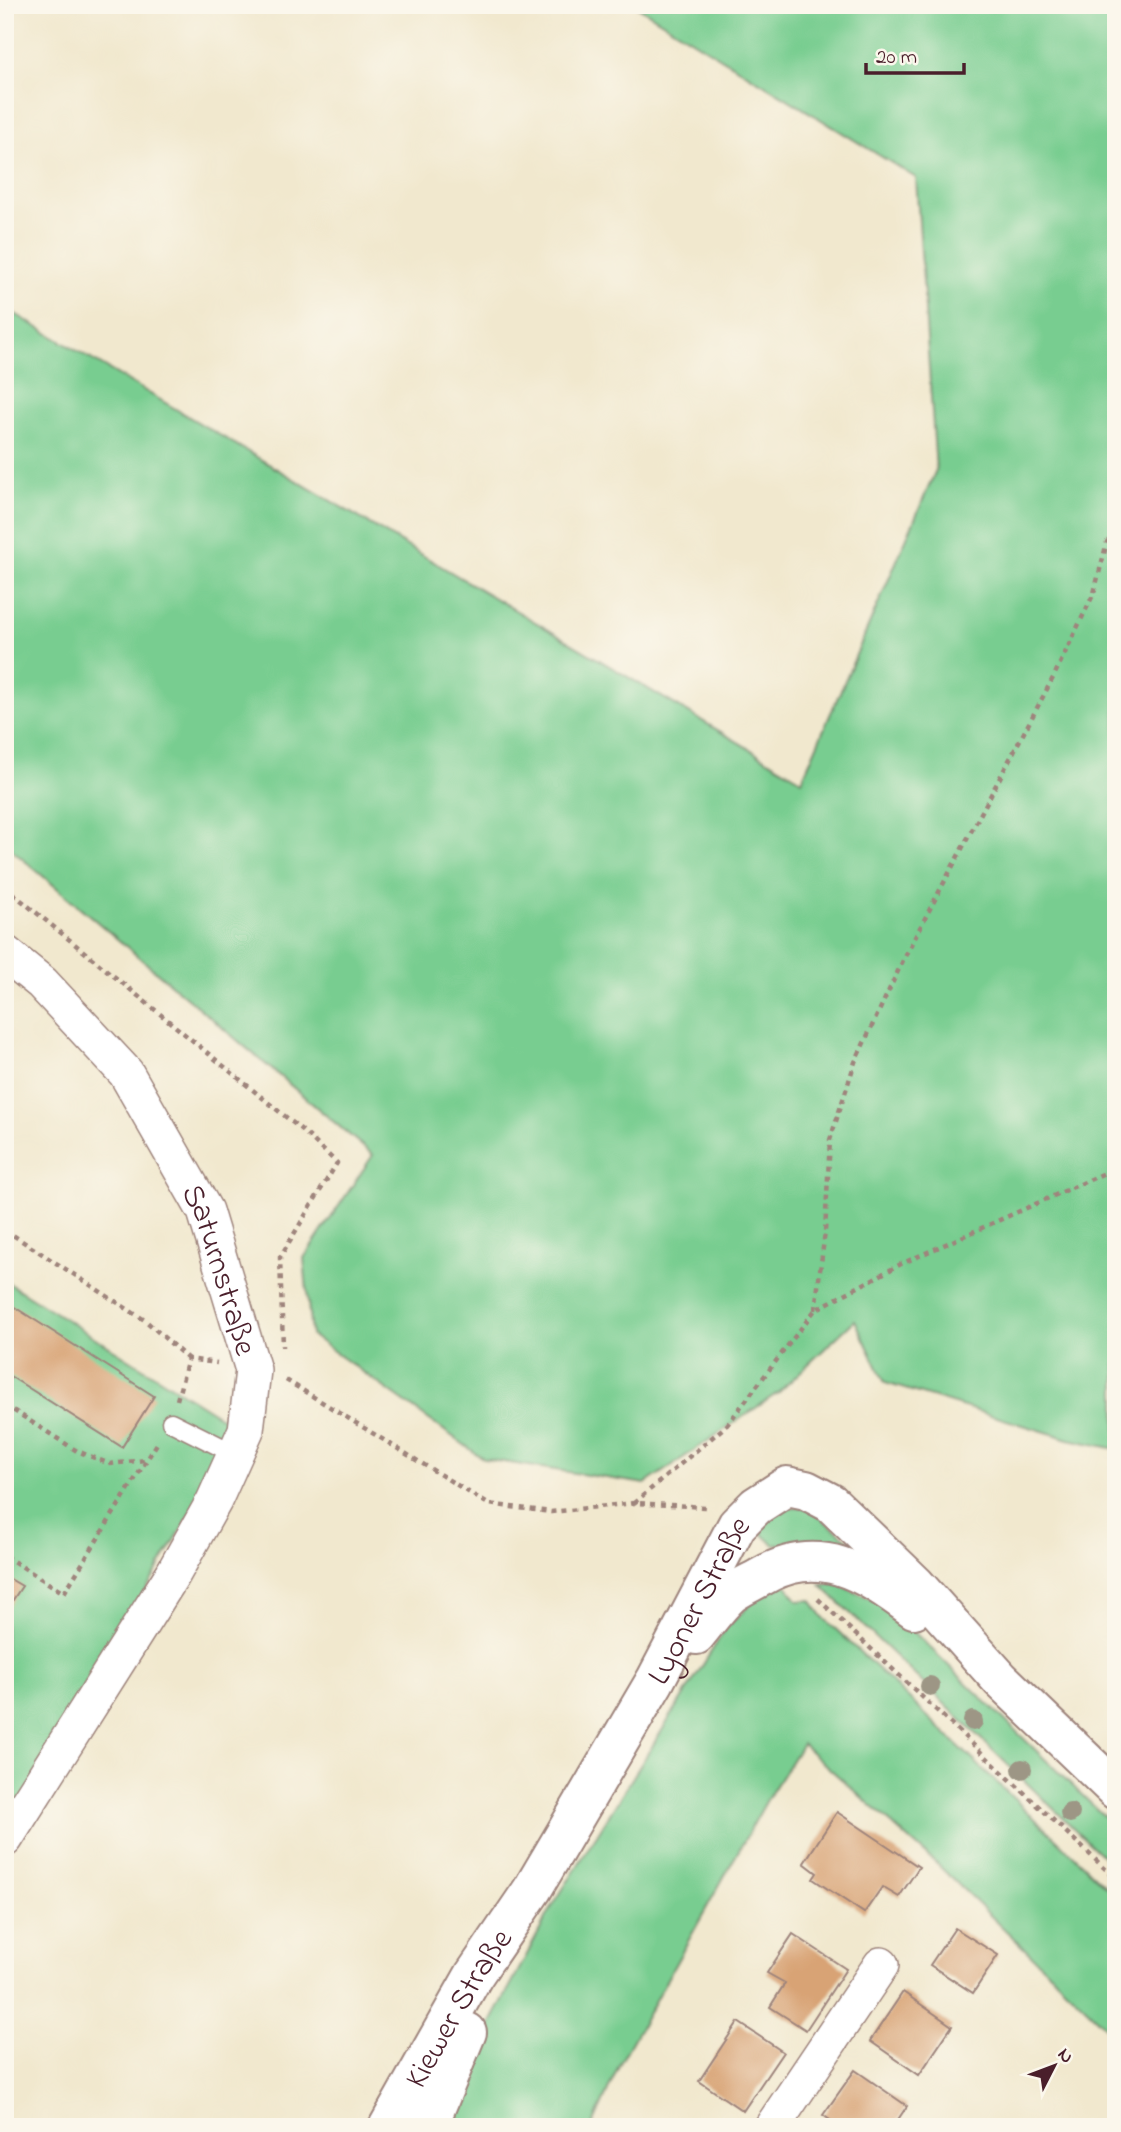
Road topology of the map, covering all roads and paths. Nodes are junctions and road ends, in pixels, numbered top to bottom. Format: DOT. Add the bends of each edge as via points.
graph roads {
  1 [pos="1116,533"];
  2 [pos="5,887"];
  3 [pos="5,953"];
  4 [pos="1116,1168"];
  5 [pos="5,1230"];
  6 [pos="815,1310"];
  7 [pos="284,1352"];
  8 [pos="188,1359"];
  9 [pos="274,1372"];
  10 [pos="5,1405"];
  11 [pos="171,1422"];
  12 [pos="235,1454"];
  13 [pos="146,1460"];
  14 [pos="634,1503"];
  15 [pos="737,1525"];
  16 [pos="5,1556"];
  17 [pos="820,1600"];
  18 [pos="1000,1679"];
  19 [pos="655,1681"];
  20 [pos="1116,1790"];
  21 [pos="5,1839"];
  22 [pos="1116,1879"];
  23 [pos="532,1890"];
  24 [pos="881,1965"];
  25 [pos="388,2127"];
  26 [pos="428,2127"];
  27 [pos="772,2127"];
  1 -- 6 [label="path" via="1107,542 1094,593 1054,676 907,952 855,1062 830,1140"];
  2 -- 7 [label="path" via="303,1130 337,1163 281,1257"];
  3 -- 9 [label="street, Saturnstraße" via="42,983 126,1073 205,1211"];
  4 -- 6 [label="path" via="901,1264"];
  5 -- 8 [label="path" via="146,1321"];
  6 -- 14 [label="path" via="727,1425"];
  8 -- 9 [label="path"];
  8 -- 11 [label="path"];
  9 -- 12 [label="street, Saturnstraße"];
  9 -- 14 [label="path" via="488,1504 551,1513"];
  10 -- 13 [label="path" via="77,1451 110,1464"];
  11 -- 12 [label="lane"];
  11 -- 13 [label="path"];
  12 -- 21 [label="street, Saturnstraße" via="173,1574"];
  13 -- 16 [label="path" via="64,1593"];
  14 -- 15 [label="path" via="704,1506"];
  15 -- 18 [label="main road, Lyoner Straße" via="787,1486 831,1503 915,1584"];
  15 -- 19 [label="main road, Lyoner Straße"];
  17 -- 22 [label="path"];
  18 -- 19 [label="main road, Lyoner Straße" via="929,1620 862,1573 835,1563 806,1561 780,1565 732,1593"];
  18 -- 20 [label="main road, Lyoner Straße"];
  19 -- 23 [label="main road, Kiewer Straße"];
  23 -- 25 [label="main road, Kiewer Straße" via="474,1975"];
  23 -- 26 [label="main road, Kiewer Straße"];
  24 -- 27 [label="street"];
}
